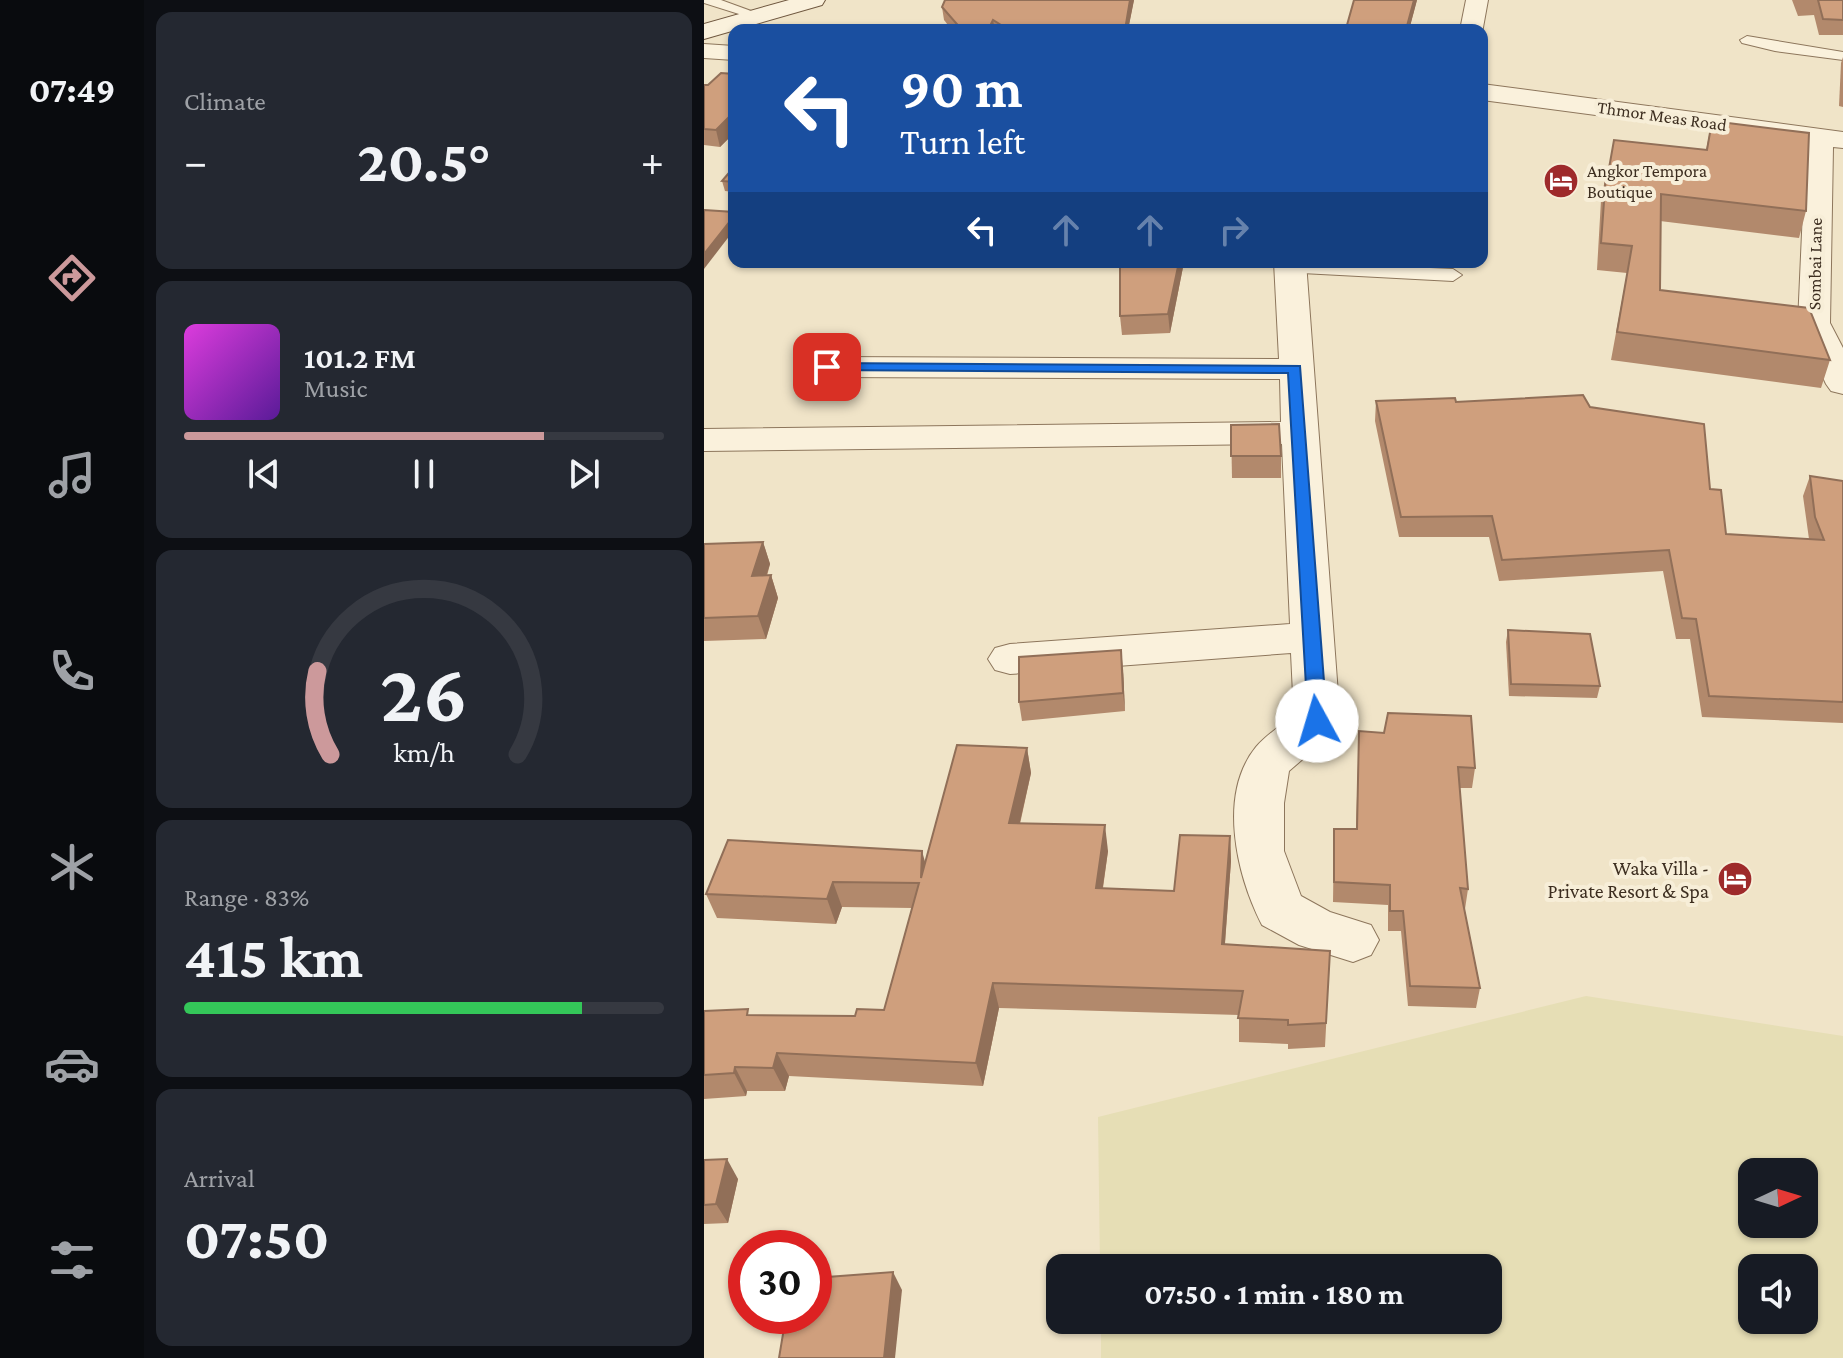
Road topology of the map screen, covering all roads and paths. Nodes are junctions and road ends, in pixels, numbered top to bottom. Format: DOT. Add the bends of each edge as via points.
graph roads {
  1 [pos="707,0"];
  2 [pos="814,0"];
  3 [pos="1477,0"];
  4 [pos="758,16"];
  5 [pos="731,24"];
  6 [pos="1473,24"];
  7 [pos="728,25"];
  8 [pos="704,32"];
  9 [pos="1747,40"];
  10 [pos="704,51"];
  11 [pos="728,53"];
  12 [pos="1843,56"];
  13 [pos="1488,93"];
  14 [pos="1824,146"];
  15 [pos="1290,268"];
  16 [pos="1339,268"];
  17 [pos="1453,275"];
  18 [pos="827,367"];
  19 [pos="1295,369"];
  20 [pos="1843,384"];
  21 [pos="1299,432"];
  22 [pos="704,440"];
  23 [pos="1310,637"];
  24 [pos="1010,659"];
  25 [pos="1353,940"];
  1 -- 4 [label="lane"];
  2 -- 4 [label="street"];
  3 -- 6 [label="street"];
  4 -- 5 [label="street"];
  7 -- 8 [label="street"];
  9 -- 12 [label="lane"];
  10 -- 11 [label="street"];
  13 -- 14 [label="street, Thmor Meas Road"];
  14 -- 20 [label="street, Sombai Lane" via="1814,323"];
  15 -- 19 [label="street"];
  16 -- 17 [label="lane"];
  18 -- 19 [label="street"];
  19 -- 21 [label="street"];
  21 -- 22 [label="street"];
  21 -- 23 [label="street"];
  23 -- 24 [label="street"];
  23 -- 25 [label="street" via="1317,721 1266,771 1259,851 1280,910 1317,930"];
}
